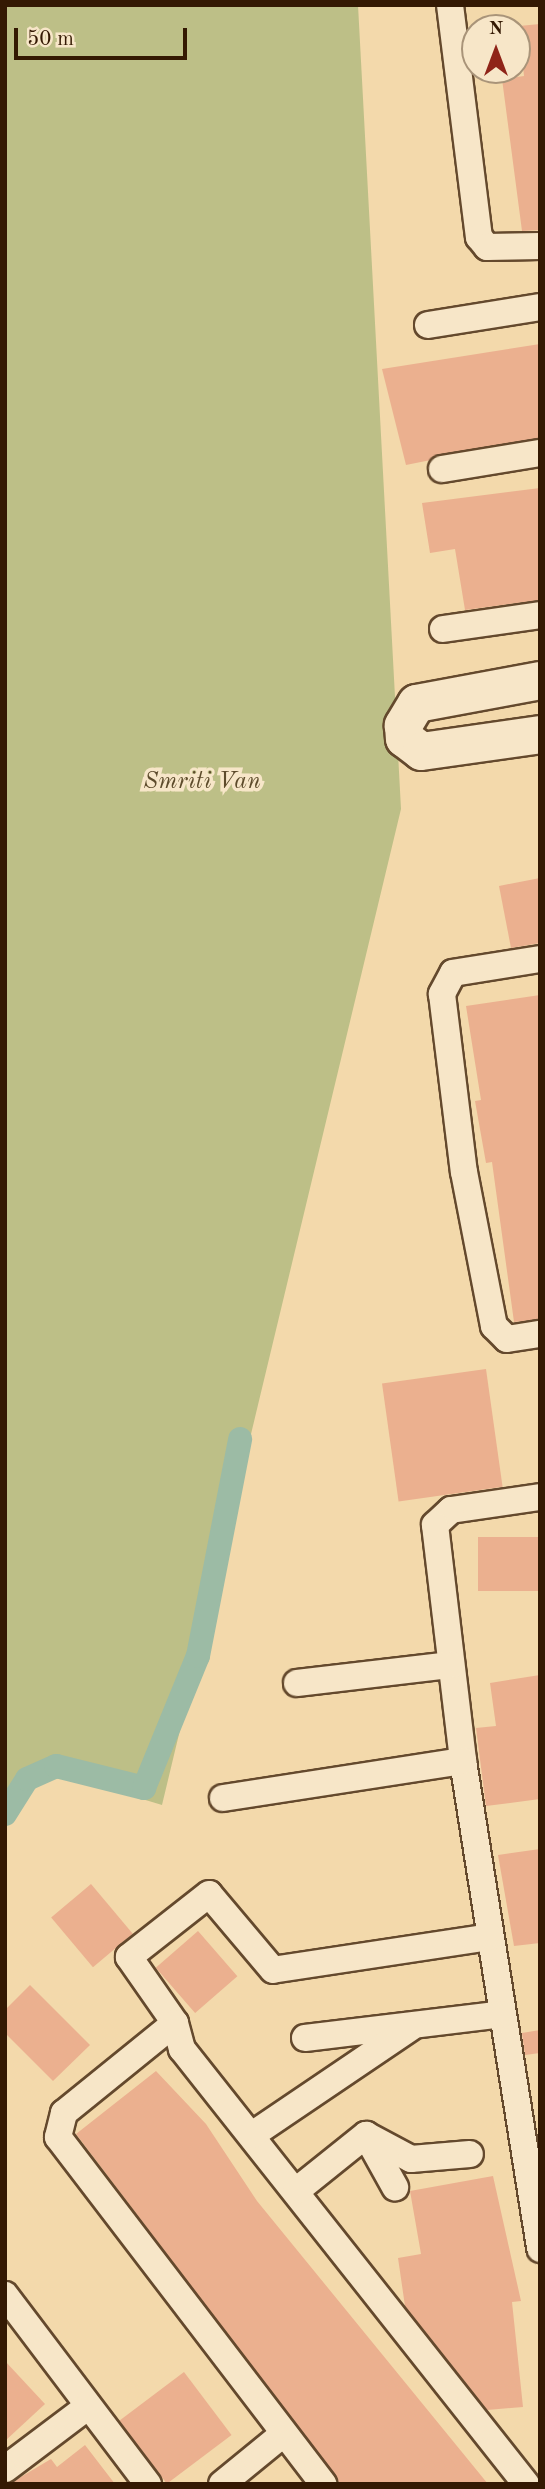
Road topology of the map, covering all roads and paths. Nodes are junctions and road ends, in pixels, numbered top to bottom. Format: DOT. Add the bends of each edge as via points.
graph roads {
  1 [pos="450,5"];
  2 [pos="540,246"];
  3 [pos="540,307"];
  4 [pos="428,325"];
  5 [pos="540,453"];
  6 [pos="442,469"];
  7 [pos="540,615"];
  8 [pos="443,629"];
  9 [pos="540,680"];
  10 [pos="540,734"];
  11 [pos="540,959"];
  12 [pos="540,1334"];
  13 [pos="540,1497"];
  14 [pos="451,1665"];
  15 [pos="297,1683"];
  16 [pos="463,1761"];
  17 [pos="223,1798"];
  18 [pos="491,1937"];
  19 [pos="503,2014"];
  20 [pos="176,2023"];
  21 [pos="415,2025"];
  22 [pos="305,2038"];
  23 [pos="252,2135"];
  24 [pos="366,2135"];
  25 [pos="470,2154"];
  26 [pos="396,2187"];
  27 [pos="296,2191"];
  28 [pos="540,2249"];
  29 [pos="5,2295"];
  30 [pos="86,2408"];
  31 [pos="283,2434"];
  32 [pos="5,2469"];
  33 [pos="148,2484"];
  34 [pos="222,2484"];
  35 [pos="323,2484"];
  36 [pos="526,2484"];
  1 -- 2 [label="street" via="479,237 487,247"];
  3 -- 4 [label="street"];
  5 -- 6 [label="street"];
  7 -- 8 [label="street"];
  9 -- 10 [label="street" via="416,703 403,725 404,738 421,751"];
  11 -- 12 [label="street" via="460,971 445,981 442,994 464,1172 494,1326 507,1339"];
  13 -- 14 [label="street" via="451,1510 435,1525"];
  14 -- 15 [label="street"];
  14 -- 16 [label="street"];
  16 -- 17 [label="street"];
  16 -- 18 [label="street"];
  18 -- 19 [label="street"];
  18 -- 20 [label="street" via="274,1970 209,1894 129,1957"];
  19 -- 21 [label="street"];
  19 -- 28 [label="street"];
  20 -- 23 [label="street" via="181,2049"];
  20 -- 31 [label="street" via="64,2113 58,2137"];
  21 -- 22 [label="street"];
  21 -- 23 [label="street"];
  23 -- 27 [label="street"];
  24 -- 25 [label="street" via="411,2159"];
  24 -- 26 [label="street"];
  24 -- 27 [label="street"];
  27 -- 36 [label="street"];
  29 -- 30 [label="street"];
  30 -- 32 [label="street"];
  30 -- 33 [label="street"];
  31 -- 34 [label="street"];
  31 -- 35 [label="street"];
}
